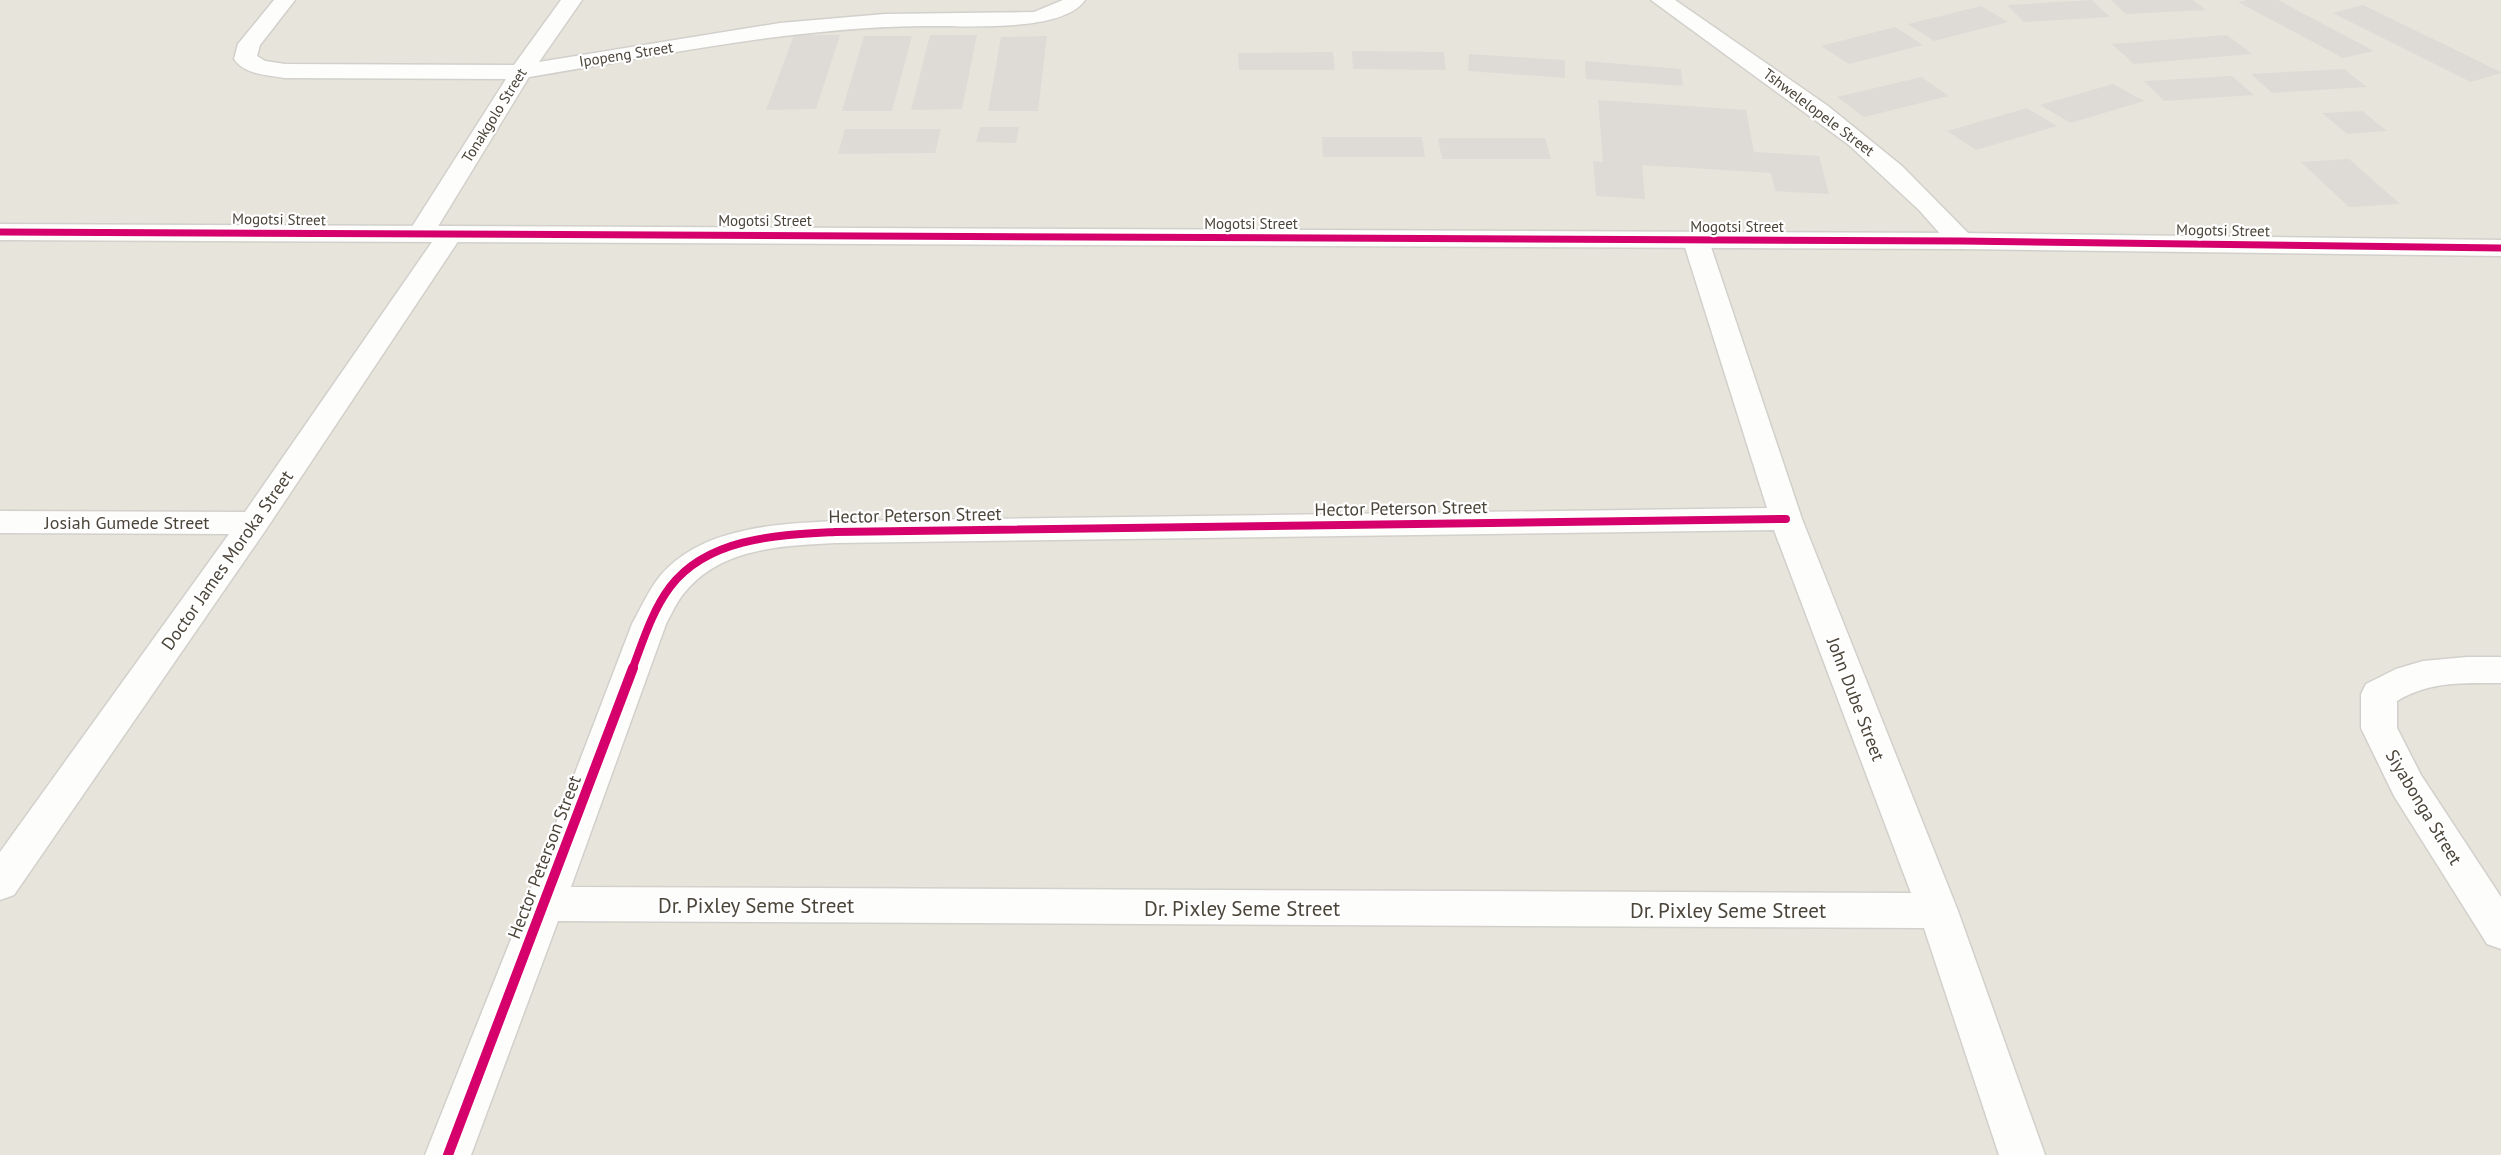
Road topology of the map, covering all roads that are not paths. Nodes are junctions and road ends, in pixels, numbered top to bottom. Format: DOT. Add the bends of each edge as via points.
graph roads {
  1 [pos="285,0"];
  2 [pos="572,0"];
  3 [pos="1075,0"];
  4 [pos="1661,0"];
  5 [pos="520,72"];
  6 [pos="0,232"];
  7 [pos="436,233"];
  8 [pos="1696,241"];
  9 [pos="1961,241"];
  10 [pos="2501,248"];
  11 [pos="1786,519"];
  12 [pos="0,522"];
  13 [pos="254,523"];
  14 [pos="2501,670"];
  15 [pos="0,883"];
  16 [pos="545,904"];
  17 [pos="1938,912"];
  18 [pos="2501,931"];
  19 [pos="448,1155"];
  20 [pos="2022,1155"];
  1 -- 5 [label="street, Ipopeng Street" via="249,44 245,59 258,67 325,72"];
  2 -- 5 [label="street, Tonakgolo Street"];
  3 -- 5 [label="street, Ipopeng Street" via="1036,18 885,20 780,29"];
  4 -- 9 [label="street, Tshwelelopele Street" via="1858,139 1934,208"];
  5 -- 7 [label="street, Tonakgolo Street"];
  6 -- 7 [label="street, Mogotsi Street"];
  7 -- 8 [label="street, Mogotsi Street"];
  7 -- 13 [label="street, Doctor James Moroka Street"];
  8 -- 9 [label="street, Mogotsi Street"];
  8 -- 11 [label="street, John Dube Street"];
  9 -- 10 [label="street, Mogotsi Street"];
  11 -- 16 [label="street, Hector Peterson Street" via="836,532 777,535 730,544 674,582 649,624"];
  11 -- 17 [label="street, John Dube Street"];
  12 -- 13 [label="street, Josiah Gumede Street"];
  13 -- 15 [label="street, Doctor James Moroka Street"];
  14 -- 18 [label="street, Siyabonga Street" via="2426,672 2400,680 2379,694 2379,728 2407,785"];
  16 -- 17 [label="street, Dr. Pixley Seme Street"];
  16 -- 19 [label="street, Hector Peterson Street"];
  17 -- 20 [label="street, John Dube Street"];
}
